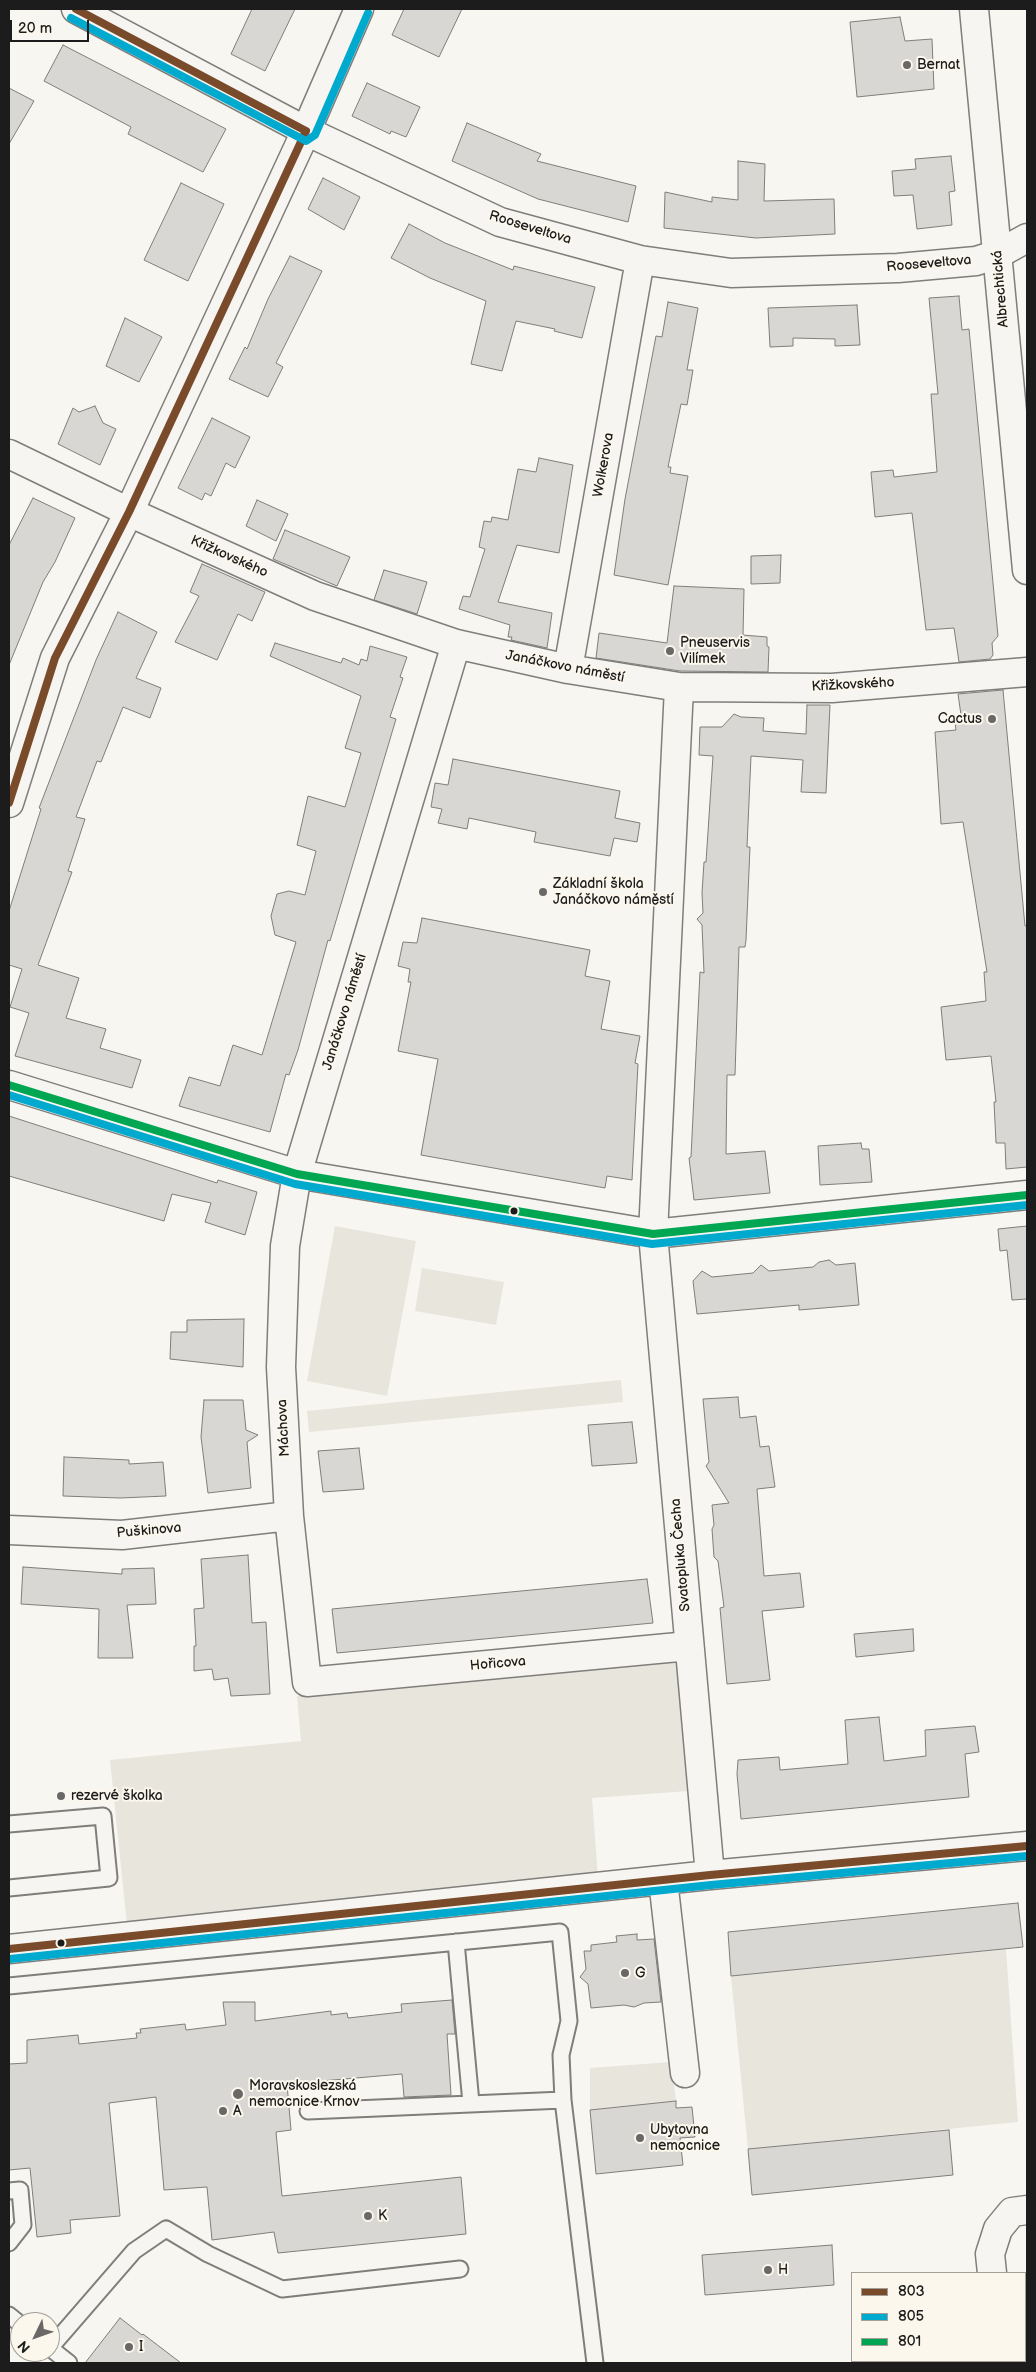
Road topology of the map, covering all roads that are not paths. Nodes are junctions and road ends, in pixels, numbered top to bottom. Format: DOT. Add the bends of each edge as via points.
graph roads {
  1 [pos="76,9"];
  2 [pos="359,9"];
  3 [pos="974,9"];
  4 [pos="306,131"];
  5 [pos="1027,238"];
  6 [pos="998,254"];
  7 [pos="640,260"];
  8 [pos="9,454"];
  9 [pos="129,512"];
  10 [pos="1027,570"];
  11 [pos="456,644"];
  12 [pos="568,670"];
  13 [pos="1027,672"];
  14 [pos="679,686"];
  15 [pos="9,803"];
  16 [pos="9,1085"];
  17 [pos="297,1174"];
  18 [pos="1027,1195"];
  19 [pos="653,1234"];
  20 [pos="290,1516"];
  21 [pos="9,1530"];
  22 [pos="689,1646"];
  23 [pos="307,1682"];
  24 [pos="9,1824"];
  25 [pos="1027,1846"];
  26 [pos="710,1875"];
  27 [pos="663,1880"];
  28 [pos="9,1888"];
  29 [pos="456,1942"];
  30 [pos="9,1950"];
  31 [pos="9,1986"];
  32 [pos="685,2073"];
  33 [pos="563,2100"];
  34 [pos="471,2103"];
  35 [pos="308,2111"];
  36 [pos="9,2192"];
  37 [pos="1027,2210"];
  38 [pos="9,2243"];
  39 [pos="460,2269"];
  40 [pos="992,2272"];
  41 [pos="60,2337"];
  42 [pos="595,2363"];
  1 -- 4 [label="street, Rooseveltova"];
  2 -- 4 [label="street"];
  3 -- 6 [label="street, Albrechtická"];
  4 -- 7 [label="street, Rooseveltova" via="500,222"];
  4 -- 9 [label="street"];
  5 -- 6 [label="street, Rooseveltova"];
  6 -- 7 [label="street, Rooseveltova" via="976,261 898,268 731,273"];
  6 -- 10 [label="street, Albrechtická"];
  7 -- 12 [label="street, Wolkerova"];
  8 -- 9 [label="street, Křižkovského"];
  9 -- 11 [label="street, Křižkovského" via="315,596"];
  9 -- 15 [label="street" via="55,658"];
  11 -- 12 [label="street, Janáčkovo náměstí"];
  11 -- 17 [label="street, Janáčkovo náměstí"];
  12 -- 14 [label="street, Janáčkovo náměstí"];
  13 -- 14 [label="street, Křižkovského" via="832,688"];
  14 -- 19 [label="street"];
  16 -- 17 [label="street"];
  17 -- 19 [label="street"];
  17 -- 20 [label="street, Máchova" via="285,1246 281,1367"];
  18 -- 19 [label="street"];
  19 -- 22 [label="street, Svatopluka Čecha"];
  20 -- 21 [label="street, Puškinova" via="122,1535"];
  20 -- 23 [label="street, Máchova"];
  22 -- 23 [label="street, Hořicova"];
  22 -- 26 [label="street, Svatopluka Čecha"];
  24 -- 28 [label="lane" via="103,1816 109,1878"];
  25 -- 26 [label="street"];
  26 -- 27 [label="street"];
  27 -- 30 [label="street"];
  27 -- 32 [label="street"];
  29 -- 31 [label="lane"];
  29 -- 33 [label="lane" via="560,1932 569,2021 561,2055"];
  29 -- 34 [label="lane"];
  33 -- 34 [label="lane"];
  33 -- 42 [label="lane"];
  34 -- 35 [label="lane"];
  36 -- 38 [label="lane" via="20,2190 23,2225"];
  37 -- 40 [label="street" via="1012,2212 998,2229 990,2254"];
  39 -- 41 [label="lane" via="282,2289 208,2254 166,2229 134,2252"];
}
